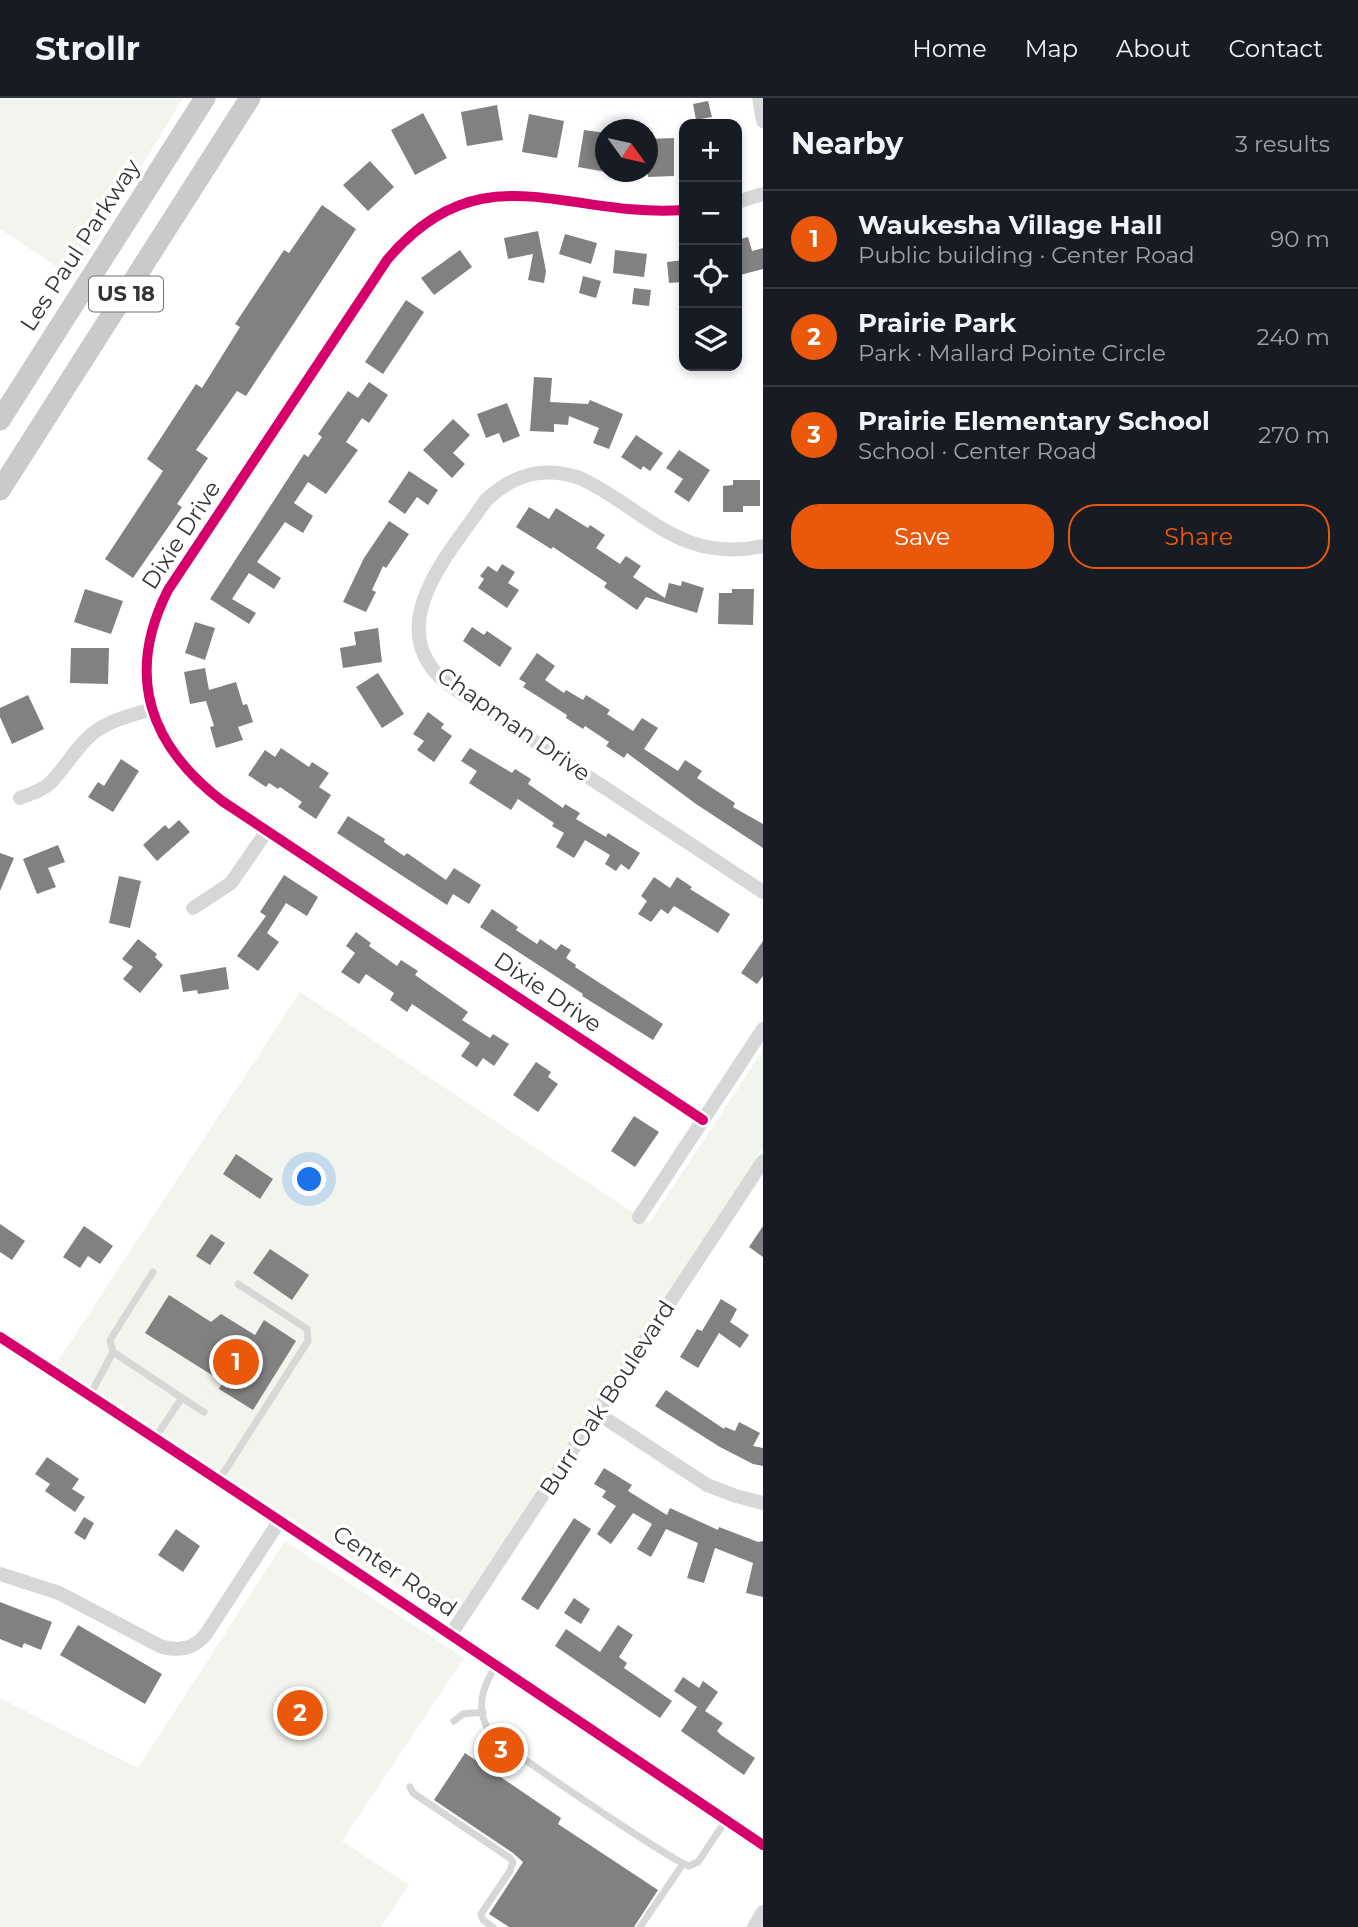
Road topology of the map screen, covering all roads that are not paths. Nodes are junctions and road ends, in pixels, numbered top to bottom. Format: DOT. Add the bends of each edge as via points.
graph roads {
  1 [pos="205,98"];
  2 [pos="250,98"];
  3 [pos="759,98"];
  4 [pos="763,121"];
  5 [pos="763,194"];
  6 [pos="742,200"];
  7 [pos="679,210"];
  8 [pos="65,318"];
  9 [pos="96,340"];
  10 [pos="0,419"];
  11 [pos="0,490"];
  12 [pos="763,546"];
  13 [pos="153,709"];
  14 [pos="20,798"];
  15 [pos="267,831"];
  16 [pos="763,892"];
  17 [pos="193,908"];
  18 [pos="763,1029"];
  19 [pos="703,1120"];
  20 [pos="763,1161"];
  21 [pos="639,1217"];
  22 [pos="153,1272"];
  23 [pos="238,1284"];
  24 [pos="0,1337"];
  25 [pos="113,1352"];
  26 [pos="89,1395"];
  27 [pos="183,1398"];
  28 [pos="204,1412"];
  29 [pos="597,1413"];
  30 [pos="155,1438"];
  31 [pos="219,1480"];
  32 [pos="763,1503"];
  33 [pos="280,1520"];
  34 [pos="0,1574"];
  35 [pos="451,1634"];
  36 [pos="496,1665"];
  37 [pos="483,1712"];
  38 [pos="454,1721"];
  39 [pos="410,1787"];
  40 [pos="726,1820"];
  41 [pos="763,1845"];
  42 [pos="683,1864"];
  43 [pos="763,1912"];
  44 [pos="493,1927"];
  45 [pos="640,1927"];
  46 [pos="754,1927"];
  1 -- 8 [label="main road, Les Paul Parkway / US 18"];
  2 -- 9 [label="main road, US 18"];
  3 -- 4 [label="street"];
  5 -- 6 [label="street"];
  7 -- 13 [label="street, Dixie Drive" via="498,196 444,211 402,243 168,590 147,649"];
  8 -- 9 [label="main road"];
  8 -- 10 [label="main road, Les Paul Parkway / US 18"];
  9 -- 11 [label="main road, US 18"];
  12 -- 16 [label="street, Chapman Drive" via="734,550 702,546 662,530 580,478 537,472 516,477 486,500 425,592 418,615 424,653 440,677"];
  13 -- 14 [label="street" via="103,727 74,751 50,783"];
  13 -- 15 [label="street, Dixie Drive" via="175,757 198,782"];
  15 -- 17 [label="street" via="231,883"];
  15 -- 19 [label="street, Dixie Drive"];
  18 -- 19 [label="street"];
  19 -- 21 [label="street"];
  20 -- 29 [label="street, Burr Oak Boulevard"];
  22 -- 25 [label="lane" via="110,1340"];
  23 -- 31 [label="lane" via="307,1329 308,1341"];
  24 -- 26 [label="street, Center Road"];
  25 -- 26 [label="lane"];
  25 -- 27 [label="lane"];
  26 -- 30 [label="street, Center Road"];
  27 -- 28 [label="lane"];
  27 -- 30 [label="lane"];
  29 -- 32 [label="street" via="701,1481"];
  29 -- 35 [label="street, Burr Oak Boulevard"];
  30 -- 31 [label="street, Center Road"];
  31 -- 33 [label="street, Center Road"];
  33 -- 34 [label="street" via="206,1634 193,1646 178,1650 160,1646 59,1593"];
  33 -- 35 [label="street, Center Road"];
  35 -- 36 [label="street, Center Road"];
  36 -- 37 [label="lane" via="484,1685"];
  36 -- 40 [label="street, Center Road"];
  37 -- 38 [label="lane" via="463,1714"];
  37 -- 42 [label="lane" via="488,1730 500,1742"];
  39 -- 44 [label="lane" via="513,1862 481,1914"];
  40 -- 41 [label="street, Center Road"];
  40 -- 42 [label="lane" via="698,1862"];
  42 -- 45 [label="lane"];
  43 -- 46 [label="street"];
}
